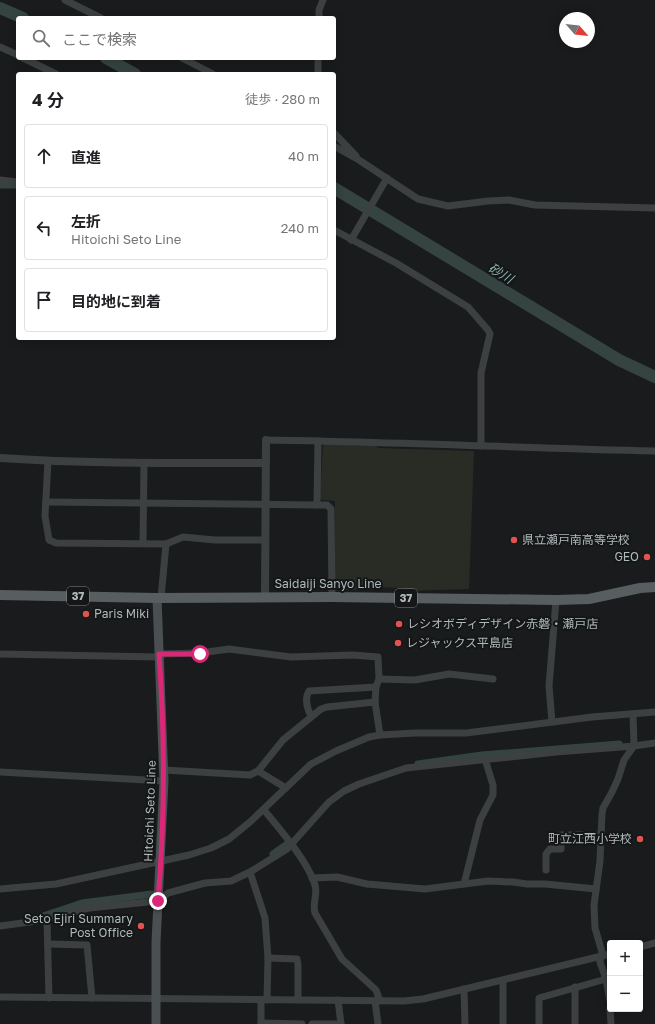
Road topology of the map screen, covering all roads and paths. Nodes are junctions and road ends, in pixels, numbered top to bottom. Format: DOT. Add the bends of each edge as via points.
graph roads {
  1 [pos="64,0"];
  2 [pos="323,0"];
  3 [pos="97,16"];
  4 [pos="319,16"];
  5 [pos="0,47"];
  6 [pos="16,54"];
  7 [pos="27,60"];
  8 [pos="186,60"];
  9 [pos="318,60"];
  10 [pos="52,72"];
  11 [pos="208,72"];
  12 [pos="318,72"];
  13 [pos="336,135"];
  14 [pos="336,147"];
  15 [pos="359,160"];
  16 [pos="387,178"];
  17 [pos="0,180"];
  18 [pos="16,182"];
  19 [pos="655,208"];
  20 [pos="336,231"];
  21 [pos="336,235"];
  22 [pos="351,240"];
  23 [pos="266,440"];
  24 [pos="318,441"];
  25 [pos="481,446"];
  26 [pos="655,451"];
  27 [pos="0,458"];
  28 [pos="48,461"];
  29 [pos="144,463"];
  30 [pos="266,463"];
  31 [pos="46,502"];
  32 [pos="144,503"];
  33 [pos="265,504"];
  34 [pos="317,505"];
  35 [pos="265,540"];
  36 [pos="143,543"];
  37 [pos="166,544"];
  38 [pos="655,587"];
  39 [pos="0,595"];
  40 [pos="265,597"];
  41 [pos="332,597"];
  42 [pos="159,598"];
  43 [pos="556,600"];
  44 [pos="0,654"];
  45 [pos="159,655"];
  46 [pos="378,679"];
  47 [pos="493,679"];
  48 [pos="376,687"];
  49 [pos="375,702"];
  50 [pos="655,712"];
  51 [pos="633,714"];
  52 [pos="311,716"];
  53 [pos="552,722"];
  54 [pos="380,735"];
  55 [pos="655,744"];
  56 [pos="634,746"];
  57 [pos="485,759"];
  58 [pos="164,770"];
  59 [pos="258,771"];
  60 [pos="0,772"];
  61 [pos="164,781"];
  62 [pos="286,788"];
  63 [pos="264,810"];
  64 [pos="601,835"];
  65 [pos="291,845"];
  66 [pos="160,862"];
  67 [pos="546,870"];
  68 [pos="250,872"];
  69 [pos="312,878"];
  70 [pos="464,884"];
  71 [pos="0,889"];
  72 [pos="596,889"];
  73 [pos="158,901"];
  74 [pos="47,919"];
  75 [pos="0,926"];
  76 [pos="655,943"];
  77 [pos="48,944"];
  78 [pos="643,946"];
  79 [pos="607,955"];
  80 [pos="600,957"];
  81 [pos="268,958"];
  82 [pos="606,979"];
  83 [pos="503,980"];
  84 [pos="607,985"];
  85 [pos="575,987"];
  86 [pos="464,990"];
  87 [pos="0,998"];
  88 [pos="49,998"];
  89 [pos="92,998"];
  90 [pos="156,999"];
  91 [pos="264,1000"];
  92 [pos="298,1000"];
  93 [pos="338,1000"];
  94 [pos="377,1001"];
  95 [pos="610,1012"];
  96 [pos="156,1024"];
  97 [pos="261,1024"];
  98 [pos="302,1024"];
  99 [pos="312,1024"];
  100 [pos="341,1024"];
  101 [pos="378,1024"];
  102 [pos="465,1024"];
  103 [pos="503,1024"];
  104 [pos="539,1024"];
  105 [pos="575,1024"];
  106 [pos="611,1024"];
  1 -- 3 [label="street"];
  2 -- 4 [label="street"];
  5 -- 6 [label="street"];
  7 -- 10 [label="street"];
  8 -- 11 [label="street"];
  9 -- 12 [label="street"];
  13 -- 15 [label="street"];
  14 -- 15 [label="street"];
  15 -- 16 [label="street"];
  16 -- 19 [label="street" via="418,199 448,206 509,200 534,205"];
  16 -- 22 [label="street"];
  17 -- 18 [label="street"];
  20 -- 22 [label="street"];
  21 -- 22 [label="street"];
  22 -- 25 [label="street" via="396,263 468,307 488,330 490,334 481,373"];
  23 -- 24 [label="street"];
  23 -- 30 [label="street"];
  24 -- 25 [label="street"];
  24 -- 34 [label="street"];
  25 -- 26 [label="street"];
  27 -- 28 [label="street"];
  28 -- 29 [label="street"];
  28 -- 31 [label="street"];
  29 -- 30 [label="street"];
  29 -- 32 [label="street"];
  30 -- 33 [label="street"];
  31 -- 32 [label="street"];
  31 -- 36 [label="street" via="45,516 49,540 56,543"];
  32 -- 33 [label="street"];
  32 -- 36 [label="street"];
  33 -- 34 [label="street"];
  33 -- 35 [label="street"];
  34 -- 41 [label="street" via="327,505 331,509"];
  35 -- 37 [label="street" via="183,537"];
  35 -- 40 [label="street"];
  36 -- 37 [label="street"];
  37 -- 42 [label="street"];
  38 -- 43 [label="main road, Saidaiji Sanyo Line / 37" via="590,599"];
  39 -- 42 [label="main road, Saidaiji Sanyo Line / 37"];
  40 -- 41 [label="main road, Saidaiji Sanyo Line / 37"];
  40 -- 42 [label="main road, Saidaiji Sanyo Line / 37"];
  41 -- 43 [label="main road, Saidaiji Sanyo Line / 37"];
  42 -- 45 [label="main road, Hitoichi Seto Line"];
  43 -- 53 [label="street" via="549,686"];
  44 -- 45 [label="street"];
  45 -- 46 [label="street" via="200,654 228,649 291,657 378,657"];
  45 -- 58 [label="main road, Hitoichi Seto Line"];
  46 -- 47 [label="street" via="415,680 449,674"];
  46 -- 48 [label="street"];
  48 -- 49 [label="street"];
  48 -- 52 [label="street" via="308,691 307,709"];
  49 -- 52 [label="street" via="327,707"];
  49 -- 54 [label="street"];
  50 -- 51 [label="street"];
  51 -- 53 [label="street"];
  51 -- 56 [label="street"];
  52 -- 59 [label="street" via="284,740"];
  53 -- 54 [label="street" via="466,732"];
  54 -- 62 [label="street" via="357,741 311,764"];
  55 -- 56 [label="street"];
  56 -- 57 [label="street"];
  56 -- 64 [label="street" via="624,760 603,808"];
  57 -- 65 [label="street" via="406,768 359,784 329,802"];
  57 -- 70 [label="street" via="494,795 480,820"];
  58 -- 59 [label="street" via="250,775"];
  58 -- 61 [label="main road, Hitoichi Seto Line"];
  59 -- 62 [label="street"];
  60 -- 61 [label="street"];
  61 -- 66 [label="main road, Hitoichi Seto Line"];
  62 -- 63 [label="street"];
  63 -- 65 [label="street"];
  63 -- 66 [label="street" via="229,839 211,848"];
  64 -- 67 [label="street" via="561,836 561,849 550,849 546,854"];
  64 -- 72 [label="street"];
  65 -- 68 [label="street"];
  65 -- 69 [label="street"];
  66 -- 71 [label="street" via="56,884"];
  66 -- 73 [label="main road, Hitoichi Seto Line"];
  68 -- 73 [label="street" via="231,880 168,892"];
  68 -- 81 [label="street" via="265,918"];
  69 -- 70 [label="street" via="336,877 367,884 425,888"];
  69 -- 94 [label="street" via="316,887 316,913 342,959 376,990"];
  70 -- 72 [label="street" via="488,881"];
  72 -- 80 [label="street" via="595,928 602,952"];
  73 -- 74 [label="street" via="89,908"];
  73 -- 90 [label="main road, Hitoichi Seto Line"];
  74 -- 75 [label="street"];
  74 -- 77 [label="street"];
  76 -- 78 [label="street"];
  77 -- 88 [label="street"];
  77 -- 89 [label="street" via="87,945"];
  79 -- 80 [label="street"];
  80 -- 82 [label="street"];
  80 -- 83 [label="street"];
  81 -- 91 [label="street"];
  81 -- 92 [label="street" via="297,959"];
  82 -- 84 [label="street"];
  82 -- 85 [label="street"];
  83 -- 86 [label="street"];
  83 -- 103 [label="street"];
  85 -- 104 [label="street" via="539,998"];
  85 -- 105 [label="street"];
  86 -- 94 [label="street" via="419,1000"];
  86 -- 102 [label="street"];
  87 -- 88 [label="street"];
  88 -- 89 [label="street"];
  89 -- 90 [label="street"];
  90 -- 91 [label="street"];
  90 -- 96 [label="main road, Hitoichi Seto Line"];
  91 -- 92 [label="street"];
  91 -- 97 [label="street"];
  92 -- 93 [label="street"];
  93 -- 94 [label="street"];
  93 -- 100 [label="street"];
  94 -- 101 [label="street"];
  95 -- 106 [label="street"];
  97 -- 98 [label="street"];
  99 -- 100 [label="street"];
}
